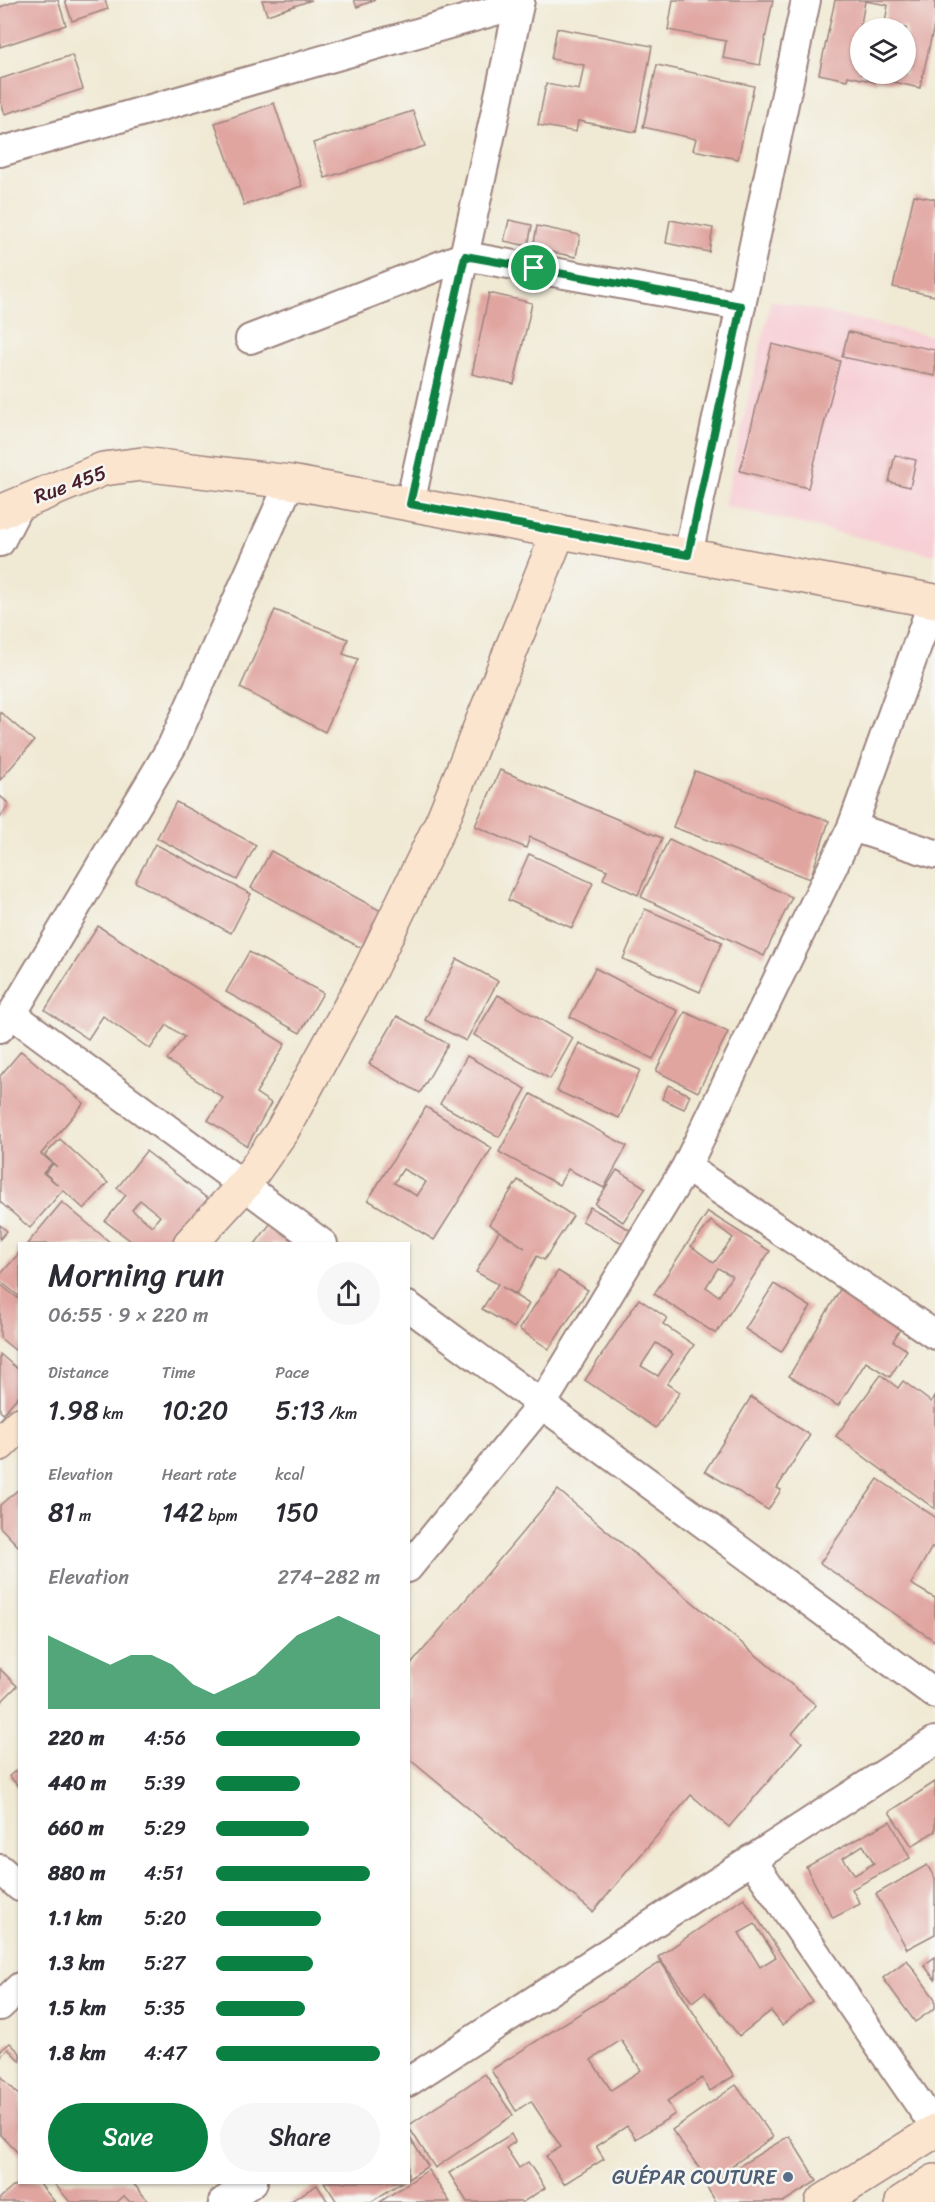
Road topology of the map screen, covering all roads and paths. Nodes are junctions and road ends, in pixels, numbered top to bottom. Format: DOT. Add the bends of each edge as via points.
graph roads {
  1 [pos="806,0"];
  2 [pos="520,2"];
  3 [pos="455,11"];
  4 [pos="0,152"];
  5 [pos="465,256"];
  6 [pos="741,306"];
  7 [pos="250,339"];
  8 [pos="290,482"];
  9 [pos="410,504"];
  10 [pos="10,507"];
  11 [pos="559,531"];
  12 [pos="0,542"];
  13 [pos="688,555"];
  14 [pos="934,601"];
  15 [pos="852,827"];
  16 [pos="935,854"];
  17 [pos="6,1021"];
  18 [pos="686,1167"];
  19 [pos="244,1185"];
  20 [pos="192,1242"];
  21 [pos="320,1242"];
  22 [pos="410,1307"];
  23 [pos="935,1335"];
  24 [pos="542,1404"];
  25 [pos="18,1426"];
  26 [pos="0,1444"];
  27 [pos="410,1566"];
  28 [pos="935,1694"];
  29 [pos="935,1740"];
  30 [pos="751,1860"];
  31 [pos="0,1869"];
  32 [pos="18,1885"];
  33 [pos="18,1989"];
  34 [pos="0,2006"];
  35 [pos="410,2081"];
  36 [pos="935,2129"];
  37 [pos="935,2181"];
  38 [pos="250,2184"];
  39 [pos="223,2202"];
  40 [pos="822,2202"];
  41 [pos="902,2202"];
  1 -- 6 [label="street"];
  2 -- 3 [label="street"];
  2 -- 5 [label="street"];
  3 -- 4 [label="street"];
  5 -- 6 [label="street"];
  5 -- 7 [label="street"];
  5 -- 9 [label="street"];
  6 -- 13 [label="street"];
  8 -- 9 [label="street, Rue 455"];
  8 -- 10 [label="street, Rue 455" via="142,464 103,469"];
  8 -- 17 [label="street" via="172,746"];
  9 -- 11 [label="street, Rue 455"];
  10 -- 12 [label="street"];
  11 -- 13 [label="street, Rue 455"];
  11 -- 19 [label="street" via="429,850 369,972 282,1131"];
  13 -- 14 [label="street, Rue 455"];
  14 -- 15 [label="street"];
  15 -- 16 [label="street"];
  15 -- 18 [label="street"];
  17 -- 19 [label="street"];
  18 -- 23 [label="street"];
  18 -- 24 [label="street"];
  19 -- 20 [label="street"];
  19 -- 21 [label="street"];
  22 -- 24 [label="street"];
  24 -- 27 [label="street"];
  24 -- 28 [label="street"];
  25 -- 26 [label="street"];
  29 -- 30 [label="street"];
  30 -- 35 [label="street"];
  30 -- 36 [label="street"];
  31 -- 32 [label="street"];
  33 -- 34 [label="street"];
  36 -- 40 [label="street"];
  37 -- 41 [label="street"];
  38 -- 39 [label="street"];
}
